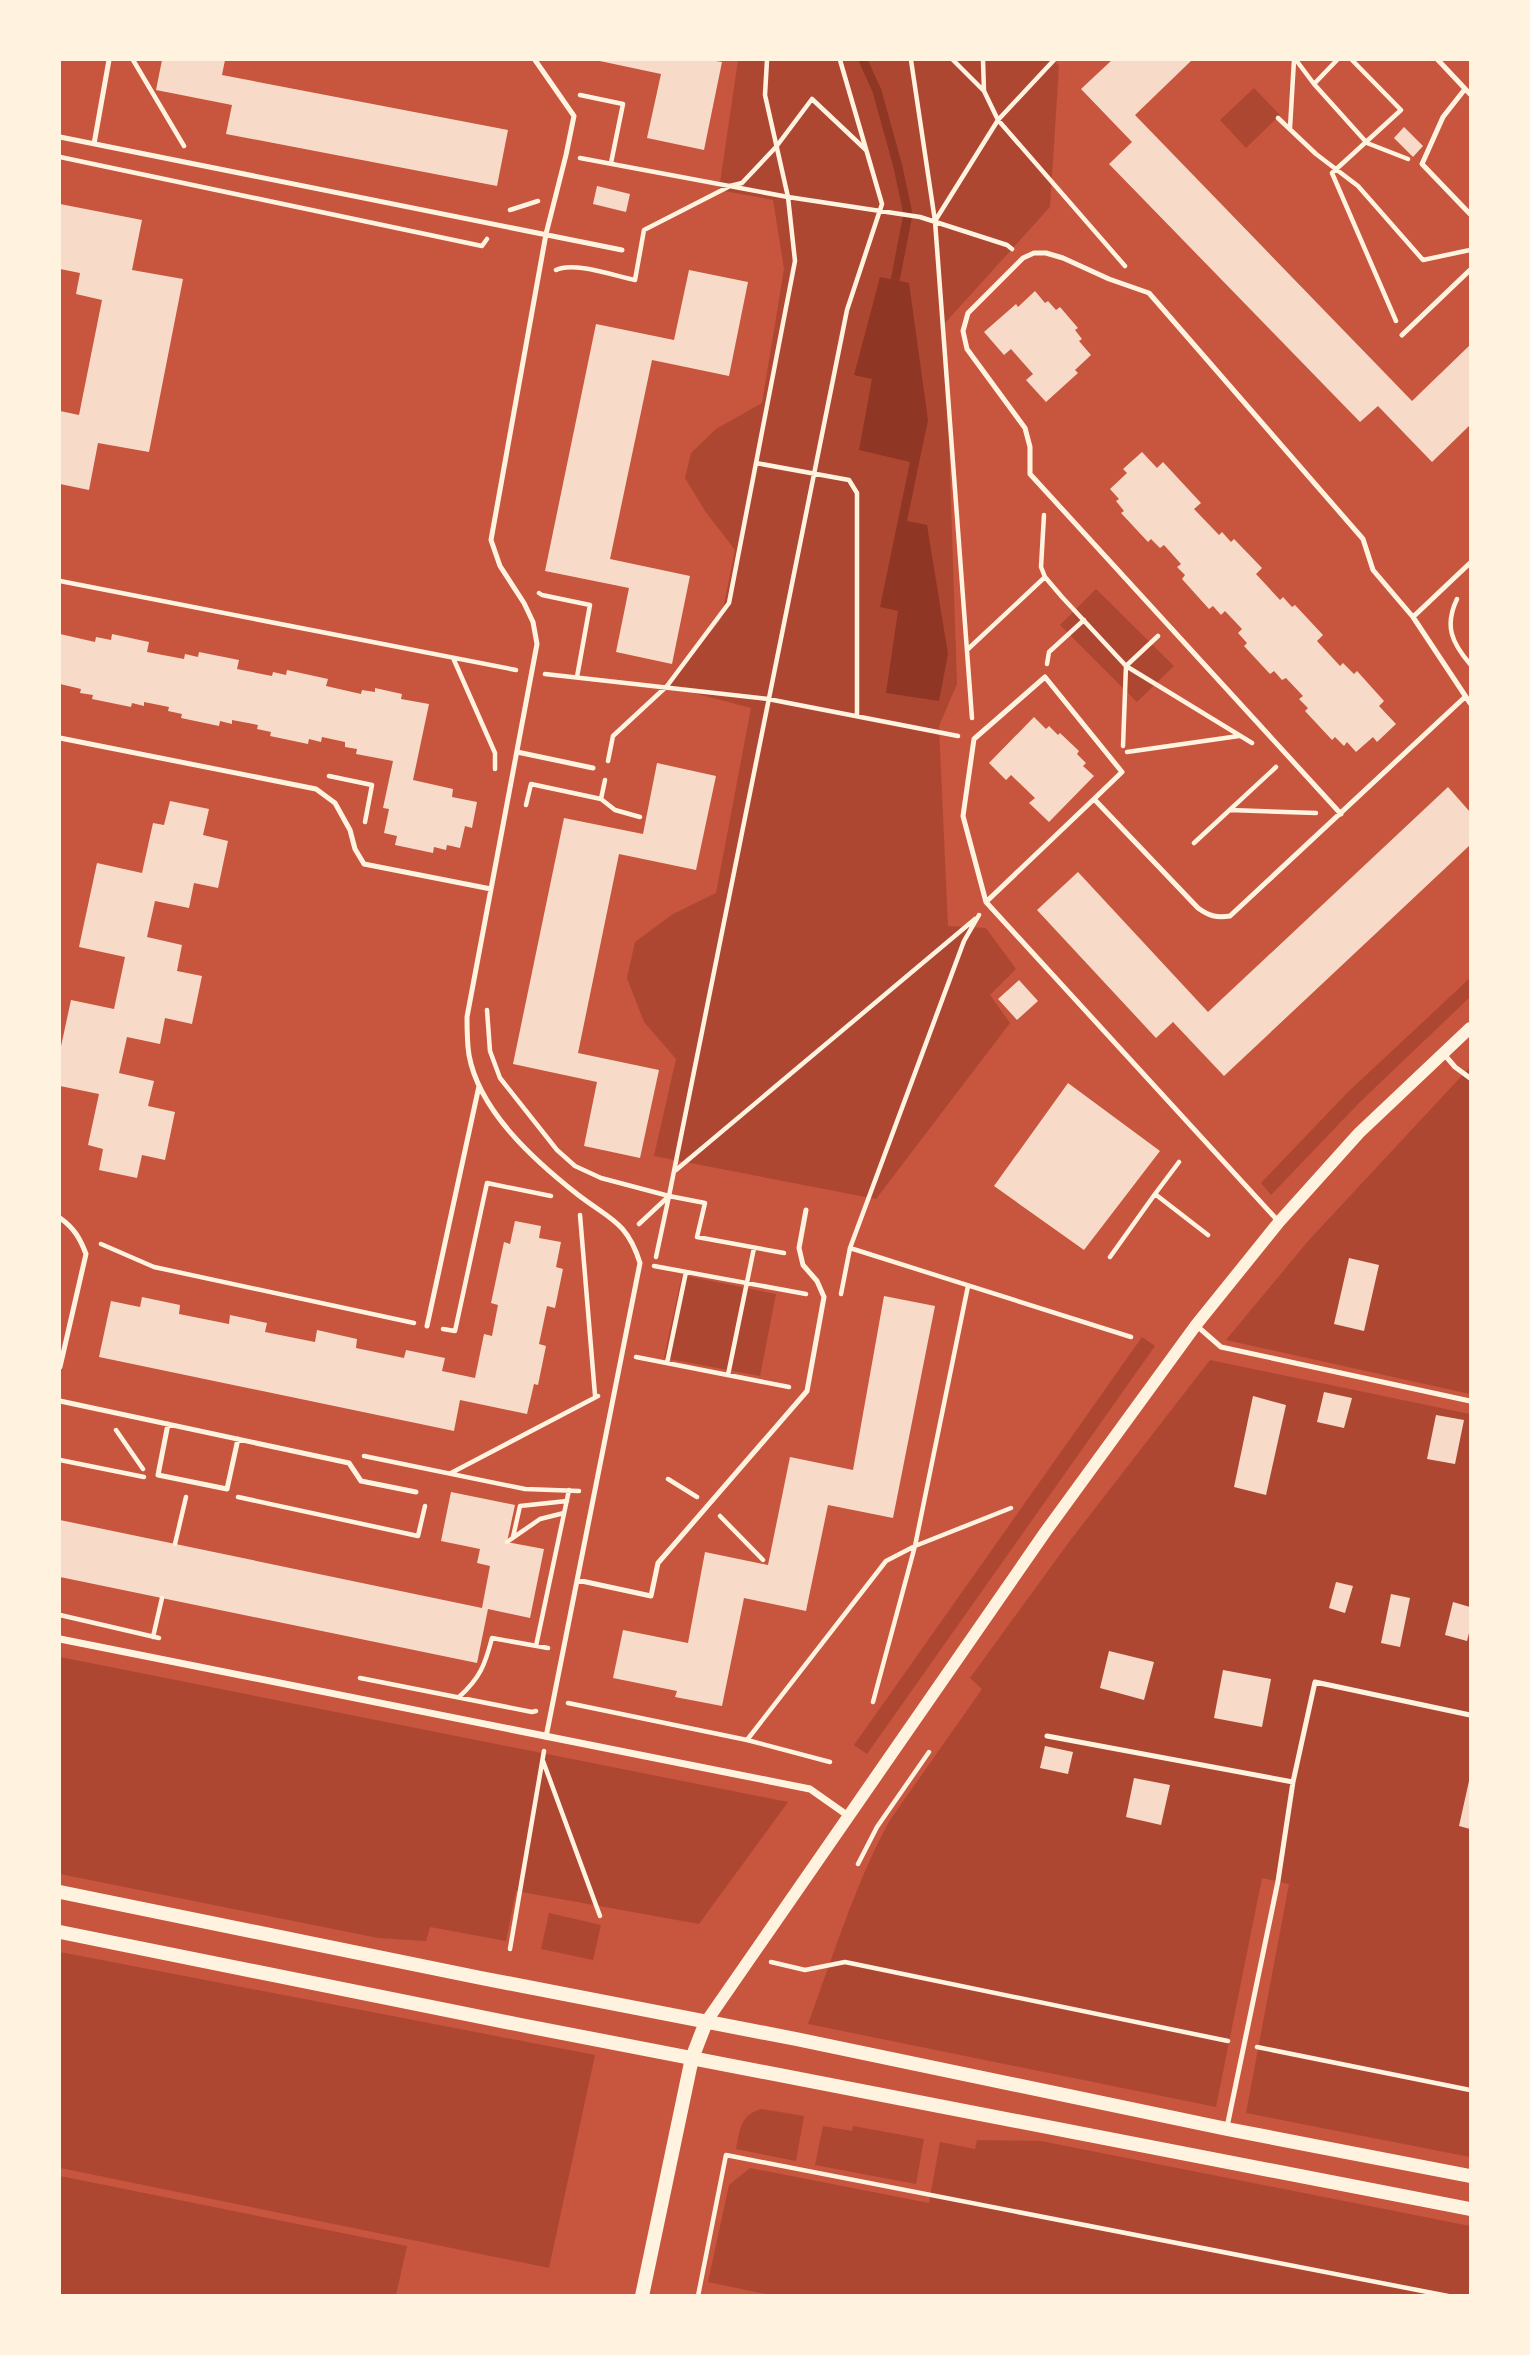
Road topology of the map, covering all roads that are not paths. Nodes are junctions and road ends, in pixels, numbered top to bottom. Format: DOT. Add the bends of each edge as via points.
graph roads {
  1 [pos="109,60"];
  2 [pos="535,60"];
  3 [pos="1438,60"];
  4 [pos="1468,92"];
  5 [pos="60,137"];
  6 [pos="94,144"];
  7 [pos="1471,214"];
  8 [pos="546,234"];
  9 [pos="622,250"];
  10 [pos="1471,270"];
  11 [pos="1402,334"];
  12 [pos="1471,563"];
  13 [pos="1413,617"];
  14 [pos="1465,697"];
  15 [pos="1471,703"];
  16 [pos="60,738"];
  17 [pos="517,752"];
  18 [pos="593,768"];
  19 [pos="1094,799"];
  20 [pos="1341,814"];
  21 [pos="491,889"];
  22 [pos="986,902"];
  23 [pos="1471,1028"];
  24 [pos="1443,1053"];
  25 [pos="1471,1078"];
  26 [pos="479,1086"];
  27 [pos="806,1210"];
  28 [pos="60,1218"];
  29 [pos="1279,1222"];
  30 [pos="1196,1325"];
  31 [pos="427,1326"];
  32 [pos="60,1367"];
  33 [pos="60,1401"];
  34 [pos="1471,1401"];
  35 [pos="168,1424"];
  36 [pos="238,1439"];
  37 [pos="416,1492"];
  38 [pos="577,1580"];
  39 [pos="60,1639"];
  40 [pos="1471,1715"];
  41 [pos="1046,1736"];
  42 [pos="546,1737"];
  43 [pos="1293,1782"];
  44 [pos="848,1815"];
  45 [pos="60,1892"];
  46 [pos="60,1932"];
  47 [pos="706,2022"];
  48 [pos="692,2058"];
  49 [pos="1227,2129"];
  50 [pos="1471,2176"];
  51 [pos="1471,2209"];
  52 [pos="642,2295"];
  1 -- 6 [label="lane"];
  2 -- 8 [label="lane" via="574,116"];
  3 -- 4 [label="lane"];
  4 -- 7 [label="lane" via="1443,117 1422,164"];
  5 -- 6 [label="lane"];
  6 -- 8 [label="lane"];
  8 -- 9 [label="lane"];
  8 -- 17 [label="lane" via="491,540 500,566 528,613 537,644"];
  10 -- 11 [label="lane"];
  12 -- 13 [label="lane"];
  13 -- 14 [label="lane"];
  13 -- 20 [label="lane" via="1373,570 1363,539 1149,293 1063,258 1034,253 1023,258 968,313 963,331 967,349 1025,428 1030,474"];
  14 -- 15 [label="lane"];
  14 -- 20 [label="lane"];
  16 -- 21 [label="lane" via="316,789 335,803 364,864"];
  17 -- 18 [label="lane"];
  17 -- 21 [label="lane"];
  19 -- 20 [label="lane" via="1198,908 1220,918 1230,916"];
  19 -- 22 [label="lane"];
  19 -- 22 [label="lane" via="1122,772 1045,677 974,738 963,816"];
  21 -- 26 [label="lane" via="467,1017 469,1056"];
  22 -- 29 [label="lane"];
  23 -- 24 [label="street"];
  24 -- 25 [label="lane"];
  24 -- 29 [label="street" via="1359,1133"];
  26 -- 31 [label="lane"];
  26 -- 38 [label="lane" via="524,1149 629,1234 640,1263"];
  27 -- 38 [label="lane" via="799,1248 803,1265 824,1297 807,1391 658,1563 651,1596"];
  28 -- 32 [label="lane" via="80,1238 86,1255"];
  29 -- 30 [label="street"];
  30 -- 34 [label="lane" via="1222,1348"];
  30 -- 44 [label="street"];
  33 -- 35 [label="lane"];
  35 -- 36 [label="lane"];
  35 -- 36 [label="lane" via="158,1475 189,1482 227,1489"];
  36 -- 37 [label="lane" via="349,1463 361,1481"];
  38 -- 42 [label="lane"];
  39 -- 42 [label="street"];
  40 -- 43 [label="lane" via="1315,1682"];
  41 -- 43 [label="lane"];
  42 -- 44 [label="street" via="810,1790"];
  43 -- 49 [label="lane" via="1278,1881"];
  44 -- 47 [label="street"];
  45 -- 47 [label="main road"];
  46 -- 48 [label="main road"];
  47 -- 48 [label="main road"];
  47 -- 49 [label="main road"];
  48 -- 51 [label="main road"];
  48 -- 52 [label="main road"];
  49 -- 50 [label="main road"];
}
